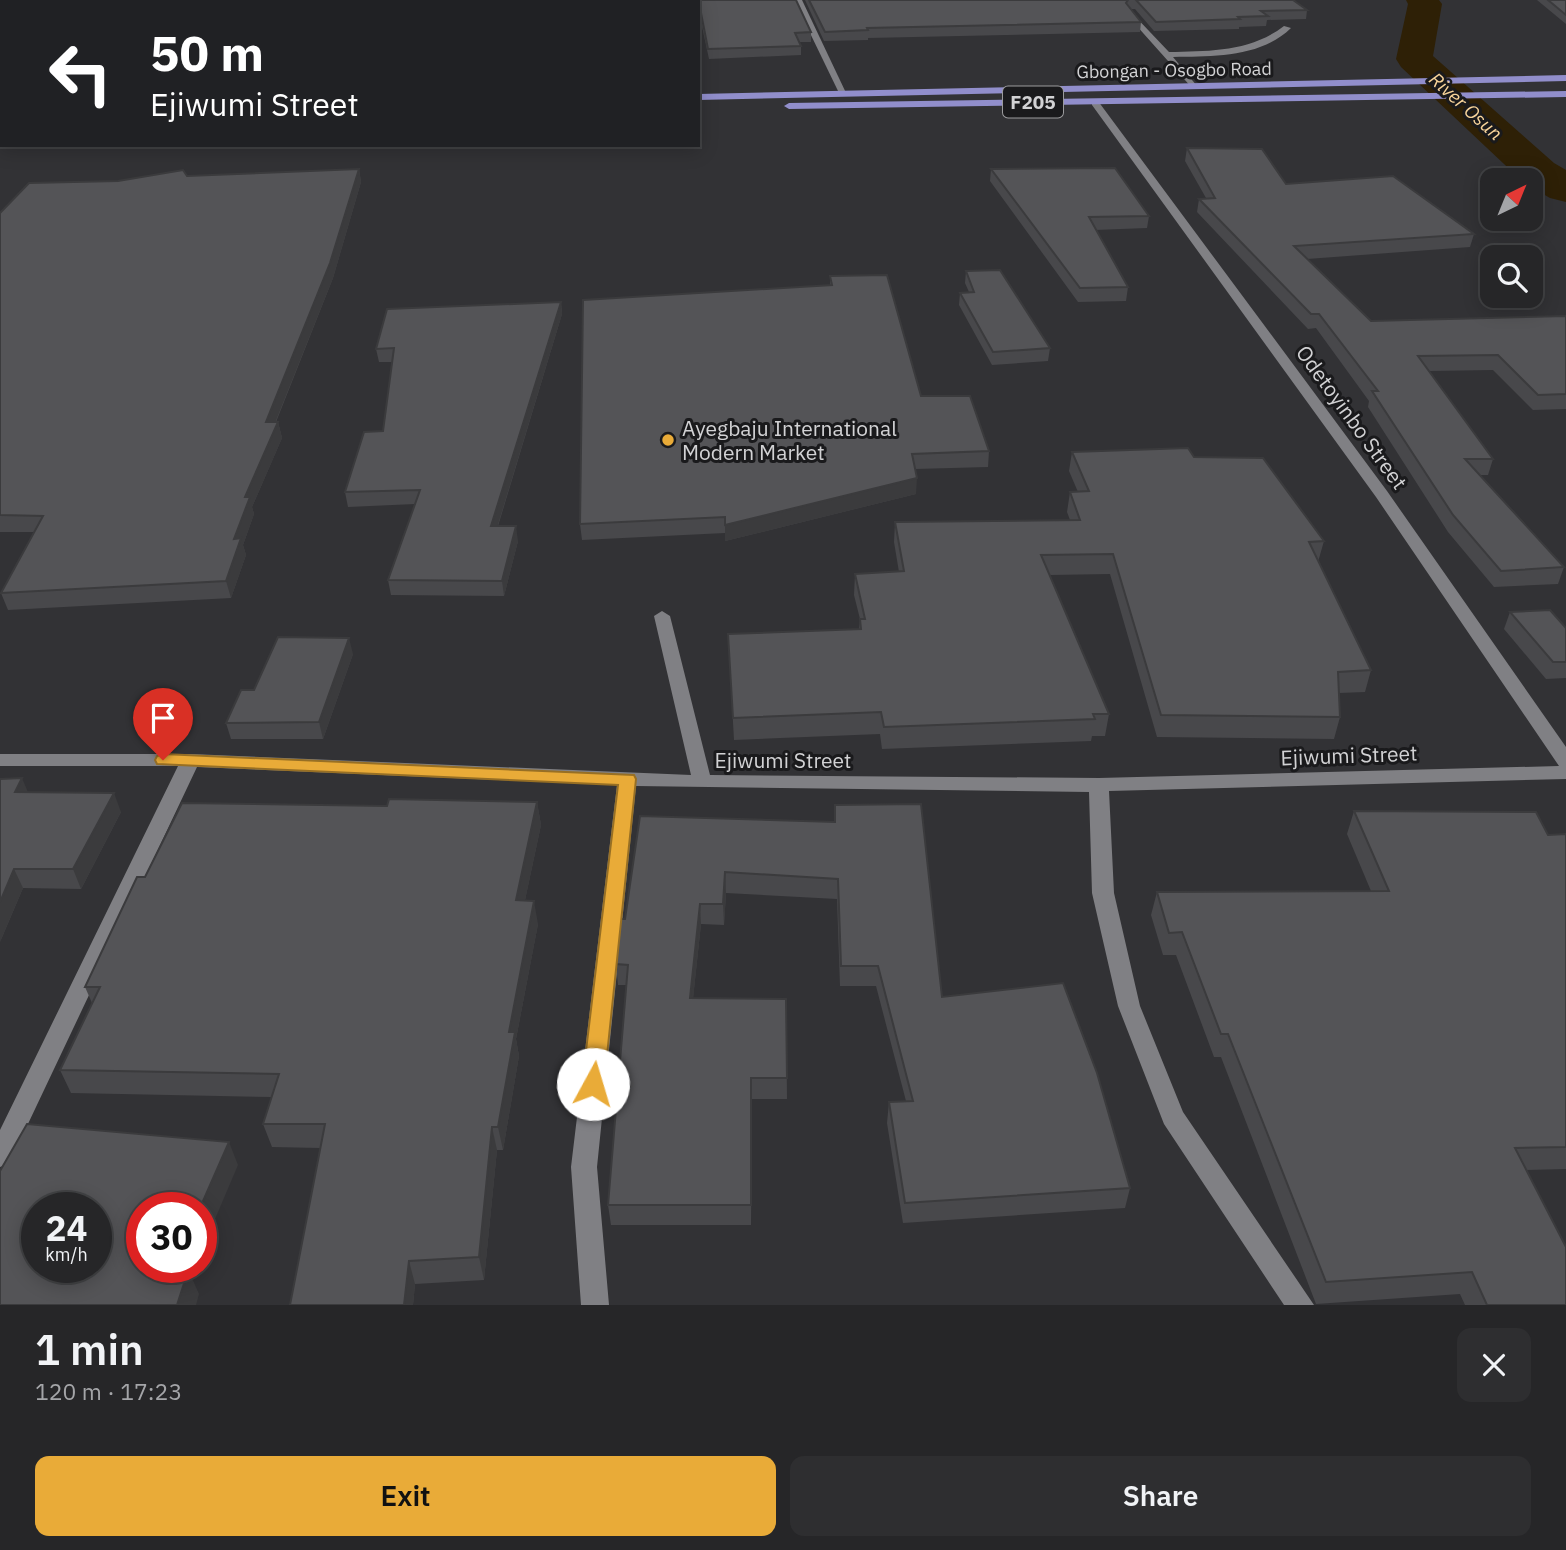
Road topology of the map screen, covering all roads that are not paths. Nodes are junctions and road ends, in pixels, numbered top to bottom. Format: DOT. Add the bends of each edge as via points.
graph roads {
  1 [pos="798,0"];
  2 [pos="1130,13"];
  3 [pos="1287,28"];
  4 [pos="1166,55"];
  5 [pos="1566,78"];
  6 [pos="1193,86"];
  7 [pos="844,93"];
  8 [pos="1566,94"];
  9 [pos="700,97"];
  10 [pos="1096,103"];
  11 [pos="700,107"];
  12 [pos="662,616"];
  13 [pos="0,760"];
  14 [pos="191,760"];
  15 [pos="1566,761"];
  16 [pos="1566,772"];
  17 [pos="627,779"];
  18 [pos="702,782"];
  19 [pos="1099,785"];
  20 [pos="0,1156"];
  21 [pos="595,1305"];
  22 [pos="1300,1305"];
  1 -- 7 [label="street"];
  2 -- 4 [label="street"];
  3 -- 4 [label="street" via="1248,48"];
  4 -- 6 [label="street"];
  5 -- 6 [label="main road, Gbongan - Osogbo Road / F205"];
  6 -- 7 [label="main road, Gbongan - Osogbo Road / F205"];
  7 -- 9 [label="main road, Gbongan - Osogbo Road / F205"];
  8 -- 10 [label="main road, Gbongan - Osogbo Road / F205"];
  10 -- 11 [label="main road, Gbongan - Osogbo Road / F205"];
  10 -- 15 [label="street, Odetoyinbo Street" via="1382,494"];
  12 -- 18 [label="street"];
  13 -- 14 [label="street, Ejiwumi Street"];
  14 -- 17 [label="street, Ejiwumi Street"];
  14 -- 20 [label="street"];
  16 -- 19 [label="street, Ejiwumi Street"];
  17 -- 18 [label="street, Ejiwumi Street"];
  17 -- 21 [label="street" via="584,1167"];
  18 -- 19 [label="street, Ejiwumi Street"];
  19 -- 22 [label="street" via="1103,893 1129,1006 1173,1117"];
}
